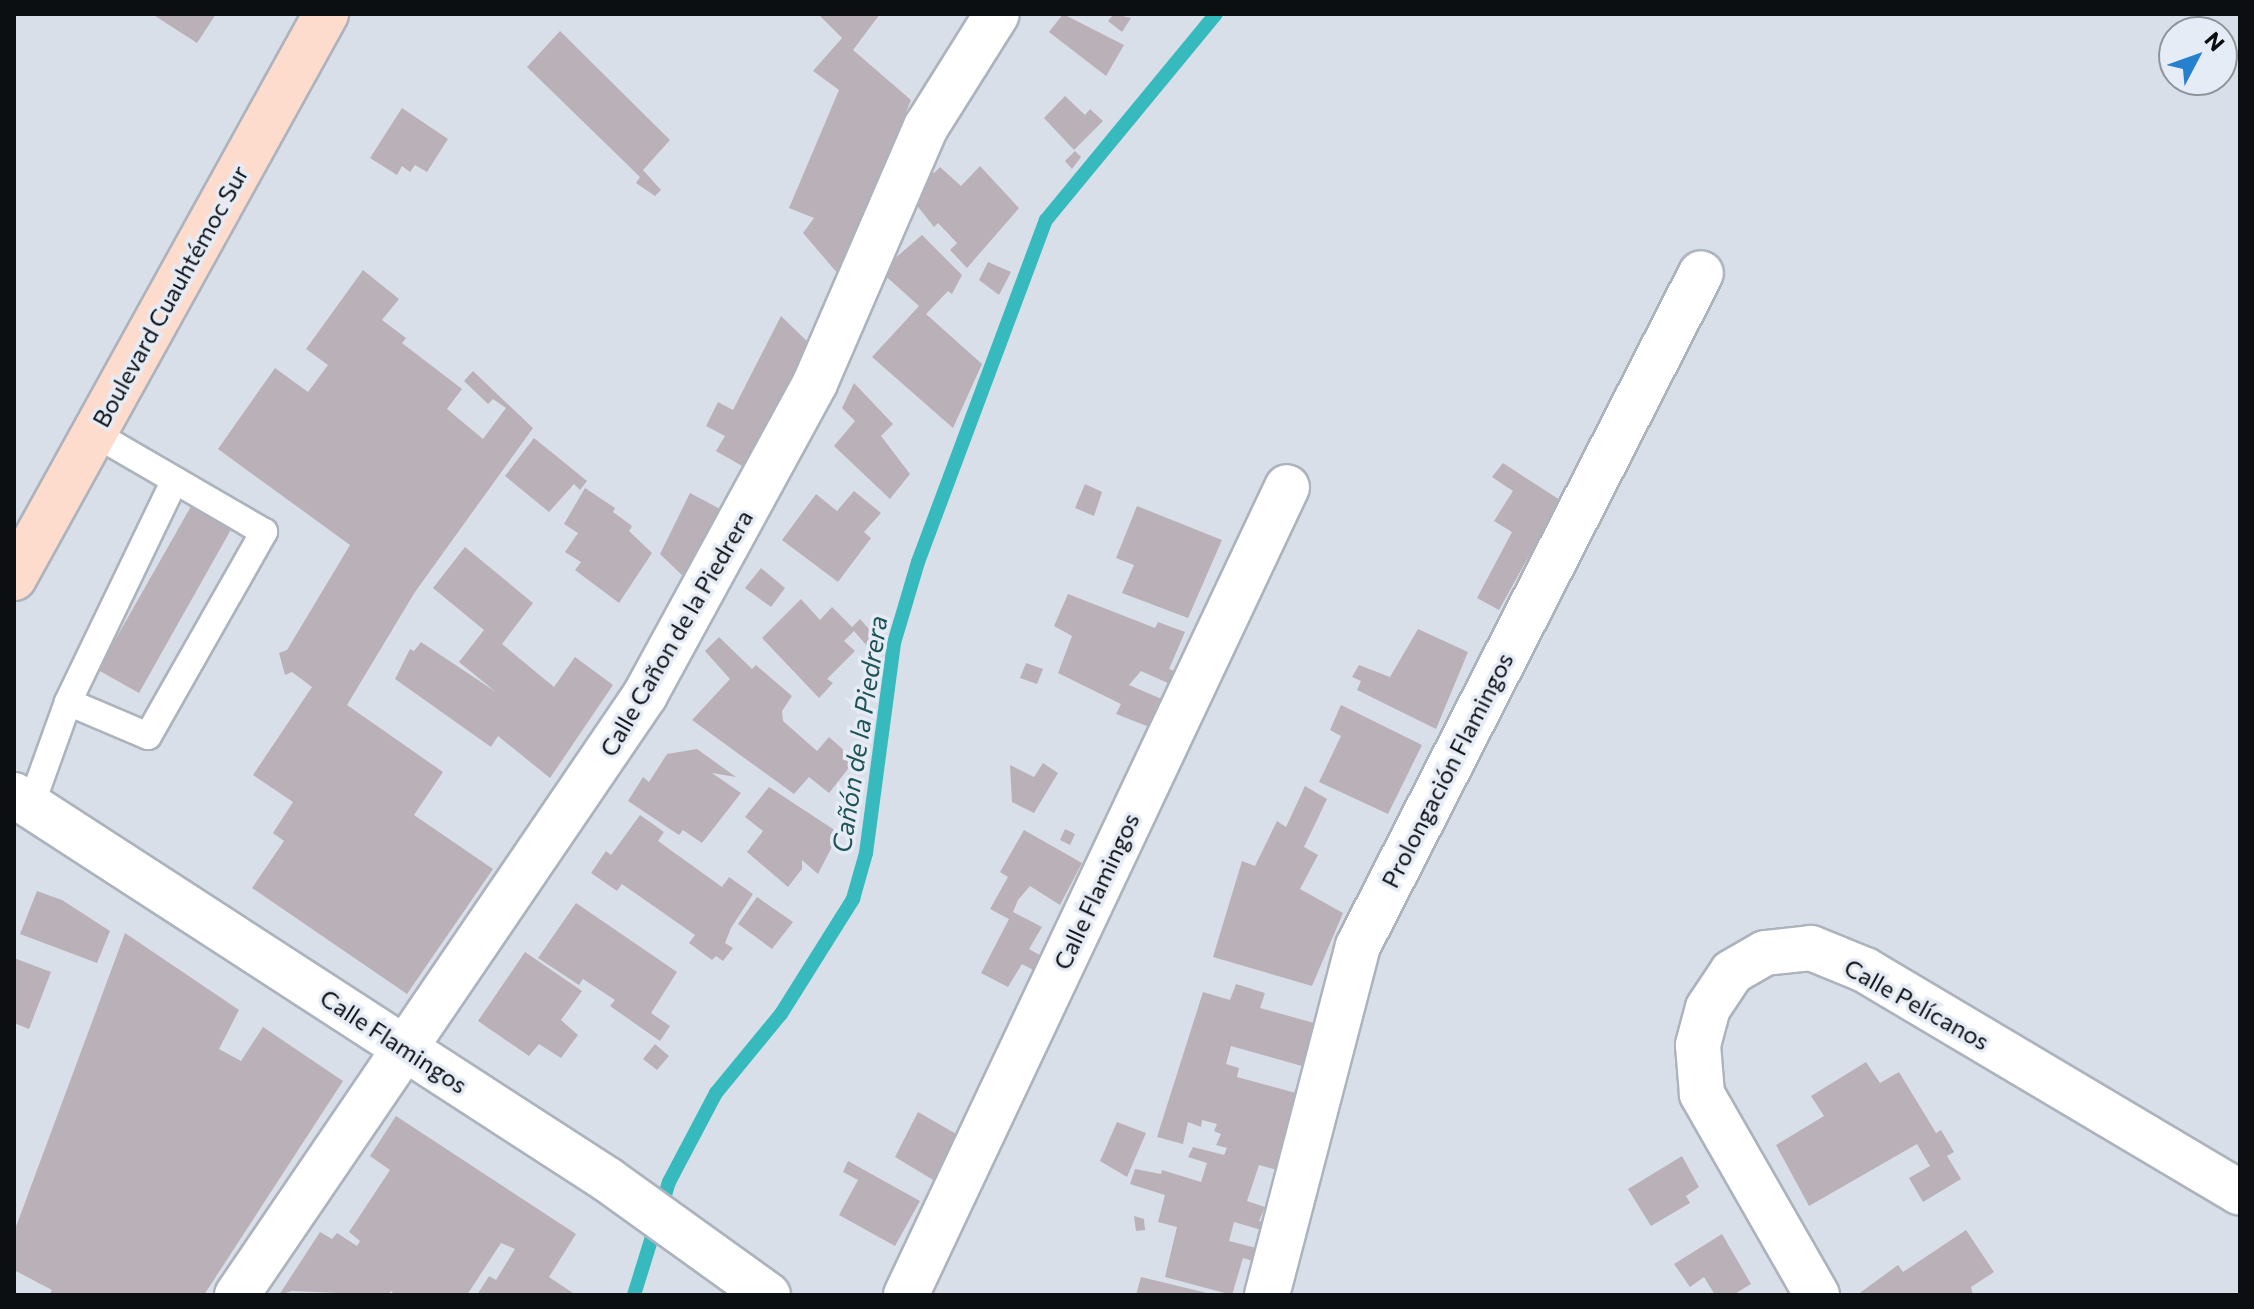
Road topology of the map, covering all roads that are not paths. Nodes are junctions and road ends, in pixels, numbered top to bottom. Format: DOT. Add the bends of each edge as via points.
graph roads {
  1 [pos="326,14"];
  2 [pos="997,14"];
  3 [pos="1701,273"];
  4 [pos="94,433"];
  5 [pos="175,480"];
  6 [pos="1287,487"];
  7 [pos="14,578"];
  8 [pos="68,702"];
  9 [pos="23,800"];
  10 [pos="402,1047"];
  11 [pos="2240,1193"];
  12 [pos="758,1288"];
  13 [pos="1812,1293"];
  14 [pos="237,1295"];
  15 [pos="906,1295"];
  16 [pos="1267,1295"];
  1 -- 4 [label="main road, Boulevard Cuauhtémoc Sur"];
  2 -- 10 [label="street, Calle Cañon de la Piedrera" via="926,127 815,383 645,695"];
  3 -- 16 [label="street, Prolongación Flamingos" via="1358,946"];
  4 -- 5 [label="lane"];
  4 -- 7 [label="main road, Boulevard Cuauhtémoc Sur"];
  5 -- 8 [label="lane"];
  5 -- 8 [label="lane" via="264,532 148,736"];
  6 -- 15 [label="street, Calle Flamingos"];
  8 -- 9 [label="lane"];
  9 -- 10 [label="street, Calle Flamingos"];
  10 -- 12 [label="street, Calle Flamingos" via="608,1180"];
  10 -- 14 [label="street, Calle Cañon de la Piedrera"];
  11 -- 13 [label="street, Calle Pelícanos" via="1865,970 1811,948 1765,953 1732,972 1708,1008 1698,1045 1702,1094"];
}
